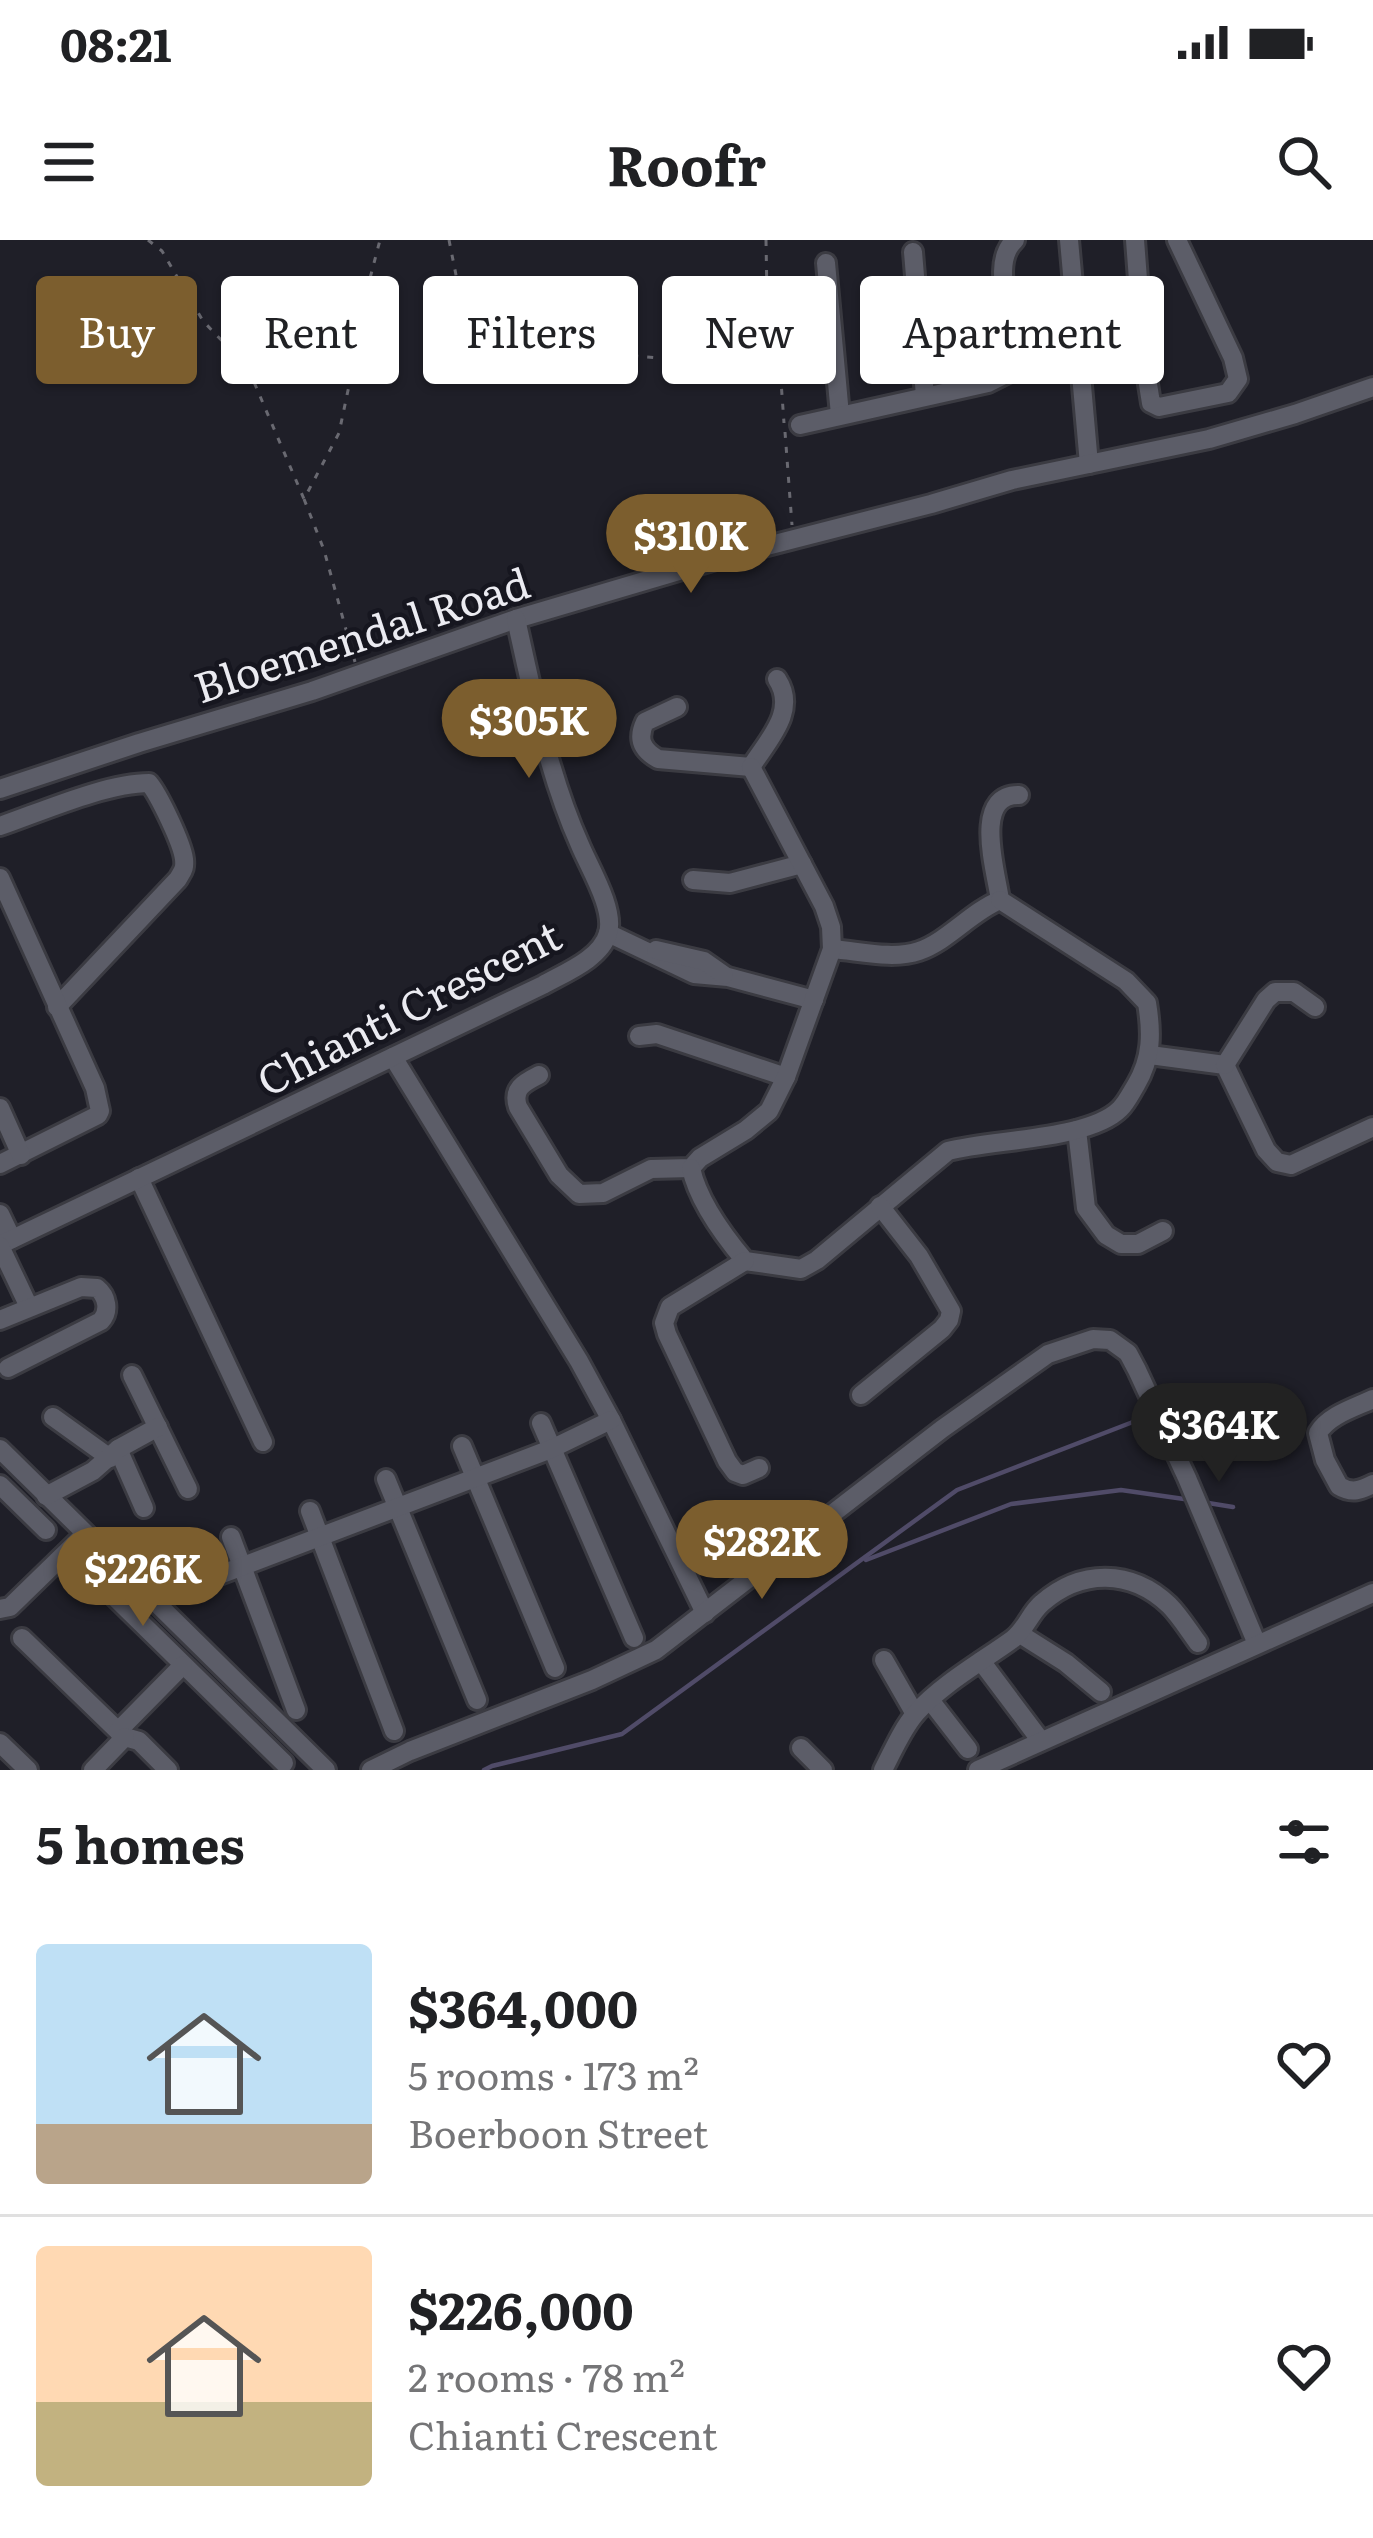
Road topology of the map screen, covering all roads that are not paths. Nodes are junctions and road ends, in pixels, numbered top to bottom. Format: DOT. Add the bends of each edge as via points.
graph roads {
  1 [pos="1015,240"];
  2 [pos="1069,240"];
  3 [pos="1177,240"];
  4 [pos="1135,241"];
  5 [pos="913,252"];
  6 [pos="826,263"];
  7 [pos="1373,387"];
  8 [pos="925,396"];
  9 [pos="840,416"];
  10 [pos="800,425"];
  11 [pos="1089,464"];
  12 [pos="516,620"];
  13 [pos="778,680"];
  14 [pos="677,707"];
  15 [pos="751,766"];
  16 [pos="0,789"];
  17 [pos="1018,795"];
  18 [pos="0,826"];
  19 [pos="802,864"];
  20 [pos="0,878"];
  21 [pos="693,880"];
  22 [pos="1000,900"];
  23 [pos="608,933"];
  24 [pos="832,949"];
  25 [pos="814,1000"];
  26 [pos="56,1006"];
  27 [pos="1315,1007"];
  28 [pos="639,1036"];
  29 [pos="1150,1055"];
  30 [pos="393,1057"];
  31 [pos="1226,1065"];
  32 [pos="539,1075"];
  33 [pos="786,1077"];
  34 [pos="0,1108"];
  35 [pos="1373,1126"];
  36 [pos="1077,1130"];
  37 [pos="21,1155"];
  38 [pos="0,1164"];
  39 [pos="692,1168"];
  40 [pos="139,1178"];
  41 [pos="880,1206"];
  42 [pos="0,1214"];
  43 [pos="1163,1231"];
  44 [pos="4,1243"];
  45 [pos="746,1261"];
  46 [pos="29,1306"];
  47 [pos="0,1320"];
  48 [pos="8,1368"];
  49 [pos="132,1375"];
  50 [pos="861,1395"];
  51 [pos="1373,1399"];
  52 [pos="53,1417"];
  53 [pos="611,1420"];
  54 [pos="541,1423"];
  55 [pos="158,1427"];
  56 [pos="263,1442"];
  57 [pos="462,1446"];
  58 [pos="0,1449"];
  59 [pos="551,1449"];
  60 [pos="114,1453"];
  61 [pos="759,1468"];
  62 [pos="474,1478"];
  63 [pos="386,1479"];
  64 [pos="0,1484"];
  65 [pos="1373,1484"];
  66 [pos="188,1489"];
  67 [pos="46,1496"];
  68 [pos="144,1508"];
  69 [pos="396,1508"];
  70 [pos="310,1511"];
  71 [pos="46,1530"];
  72 [pos="85,1534"];
  73 [pos="231,1537"];
  74 [pos="320,1537"];
  75 [pos="242,1567"];
  76 [pos="85,1568"];
  77 [pos="177,1591"];
  78 [pos="1373,1593"];
  79 [pos="0,1610"];
  80 [pos="705,1613"];
  81 [pos="1020,1634"];
  82 [pos="634,1638"];
  83 [pos="22,1639"];
  84 [pos="1198,1643"];
  85 [pos="1257,1643"];
  86 [pos="884,1660"];
  87 [pos="981,1661"];
  88 [pos="183,1665"];
  89 [pos="555,1668"];
  90 [pos="1101,1691"];
  91 [pos="477,1700"];
  92 [pos="930,1700"];
  93 [pos="296,1710"];
  94 [pos="915,1714"];
  95 [pos="394,1731"];
  96 [pos="122,1734"];
  97 [pos="1041,1742"];
  98 [pos="0,1744"];
  99 [pos="801,1748"];
  100 [pos="968,1749"];
  101 [pos="284,1763"];
  102 [pos="324,1769"];
  103 [pos="28,1770"];
  104 [pos="93,1770"];
  105 [pos="168,1770"];
  106 [pos="371,1770"];
  107 [pos="823,1770"];
  108 [pos="884,1770"];
  109 [pos="979,1770"];
  1 -- 8 [label="street" via="1003,269 1010,370"];
  2 -- 11 [label="street"];
  3 -- 4 [label="street" via="1238,380 1228,393 1159,407 1151,403 1144,359"];
  5 -- 8 [label="street"];
  6 -- 9 [label="street"];
  7 -- 11 [label="street, Bloemendal Road" via="1209,439"];
  8 -- 9 [label="street"];
  9 -- 10 [label="street"];
  11 -- 12 [label="street, Bloemendal Road" via="793,538"];
  12 -- 16 [label="street, Bloemendal Road"];
  12 -- 23 [label="street, Chianti Crescent" via="565,809 607,908"];
  13 -- 15 [label="street" via="784,714"];
  14 -- 15 [label="street" via="645,722 640,738 650,754"];
  15 -- 19 [label="street"];
  17 -- 22 [label="street" via="992,809"];
  18 -- 26 [label="street" via="148,783 182,852 178,879"];
  19 -- 21 [label="street" via="730,883"];
  19 -- 24 [label="street" via="824,906"];
  20 -- 26 [label="street"];
  22 -- 24 [label="street" via="914,953"];
  22 -- 29 [label="street" via="1139,993 1147,1003"];
  23 -- 25 [label="street"];
  23 -- 30 [label="street, Chianti Crescent" via="578,965"];
  24 -- 25 [label="street"];
  25 -- 33 [label="street"];
  26 -- 37 [label="street" via="100,1111"];
  27 -- 31 [label="street" via="1294,992 1275,992"];
  28 -- 33 [label="street" via="657,1034"];
  29 -- 31 [label="street"];
  29 -- 36 [label="street" via="1118,1111"];
  30 -- 40 [label="street, Chianti Crescent"];
  30 -- 53 [label="street"];
  31 -- 35 [label="street" via="1277,1162 1291,1165"];
  32 -- 39 [label="street" via="515,1096 569,1188 603,1192 651,1169"];
  33 -- 39 [label="street" via="769,1112"];
  34 -- 37 [label="street"];
  36 -- 41 [label="street" via="948,1151"];
  36 -- 43 [label="street" via="1086,1208 1106,1234 1138,1244"];
  37 -- 38 [label="street"];
  39 -- 45 [label="street"];
  40 -- 44 [label="street, Chianti Crescent"];
  40 -- 56 [label="street"];
  41 -- 45 [label="street" via="808,1266"];
  41 -- 50 [label="street" via="951,1311 942,1329"];
  42 -- 44 [label="street"];
  44 -- 46 [label="street"];
  45 -- 61 [label="street" via="670,1307 664,1323 727,1461 742,1475"];
  46 -- 47 [label="street"];
  46 -- 48 [label="street" via="91,1286 106,1312"];
  49 -- 55 [label="street"];
  51 -- 65 [label="street" via="1318,1433 1339,1486"];
  52 -- 60 [label="street"];
  53 -- 59 [label="street"];
  53 -- 80 [label="street"];
  54 -- 59 [label="street"];
  55 -- 60 [label="street"];
  55 -- 66 [label="street"];
  57 -- 62 [label="street"];
  58 -- 67 [label="street"];
  59 -- 62 [label="street"];
  59 -- 82 [label="street"];
  60 -- 67 [label="street"];
  60 -- 68 [label="street"];
  62 -- 69 [label="street"];
  62 -- 89 [label="street"];
  63 -- 69 [label="street"];
  64 -- 71 [label="street"];
  67 -- 72 [label="street"];
  69 -- 74 [label="street"];
  69 -- 91 [label="street"];
  70 -- 74 [label="street"];
  72 -- 79 [label="street"];
  72 -- 102 [label="street"];
  73 -- 75 [label="street"];
  74 -- 75 [label="street"];
  74 -- 95 [label="street"];
  75 -- 77 [label="street"];
  75 -- 93 [label="street"];
  76 -- 88 [label="street"];
  78 -- 85 [label="street"];
  80 -- 85 [label="street" via="1048,1354 1094,1339 1128,1353"];
  80 -- 106 [label="street" via="626,1665"];
  81 -- 84 [label="street" via="1043,1602 1102,1576 1168,1604"];
  81 -- 87 [label="street"];
  81 -- 90 [label="street"];
  83 -- 96 [label="street"];
  85 -- 97 [label="street"];
  86 -- 94 [label="street"];
  87 -- 92 [label="street"];
  87 -- 97 [label="street"];
  88 -- 96 [label="street"];
  88 -- 101 [label="street"];
  92 -- 94 [label="street"];
  92 -- 100 [label="street"];
  94 -- 108 [label="street"];
  96 -- 104 [label="street"];
  96 -- 105 [label="street"];
  97 -- 109 [label="street"];
  98 -- 103 [label="street"];
  99 -- 107 [label="street"];
}
